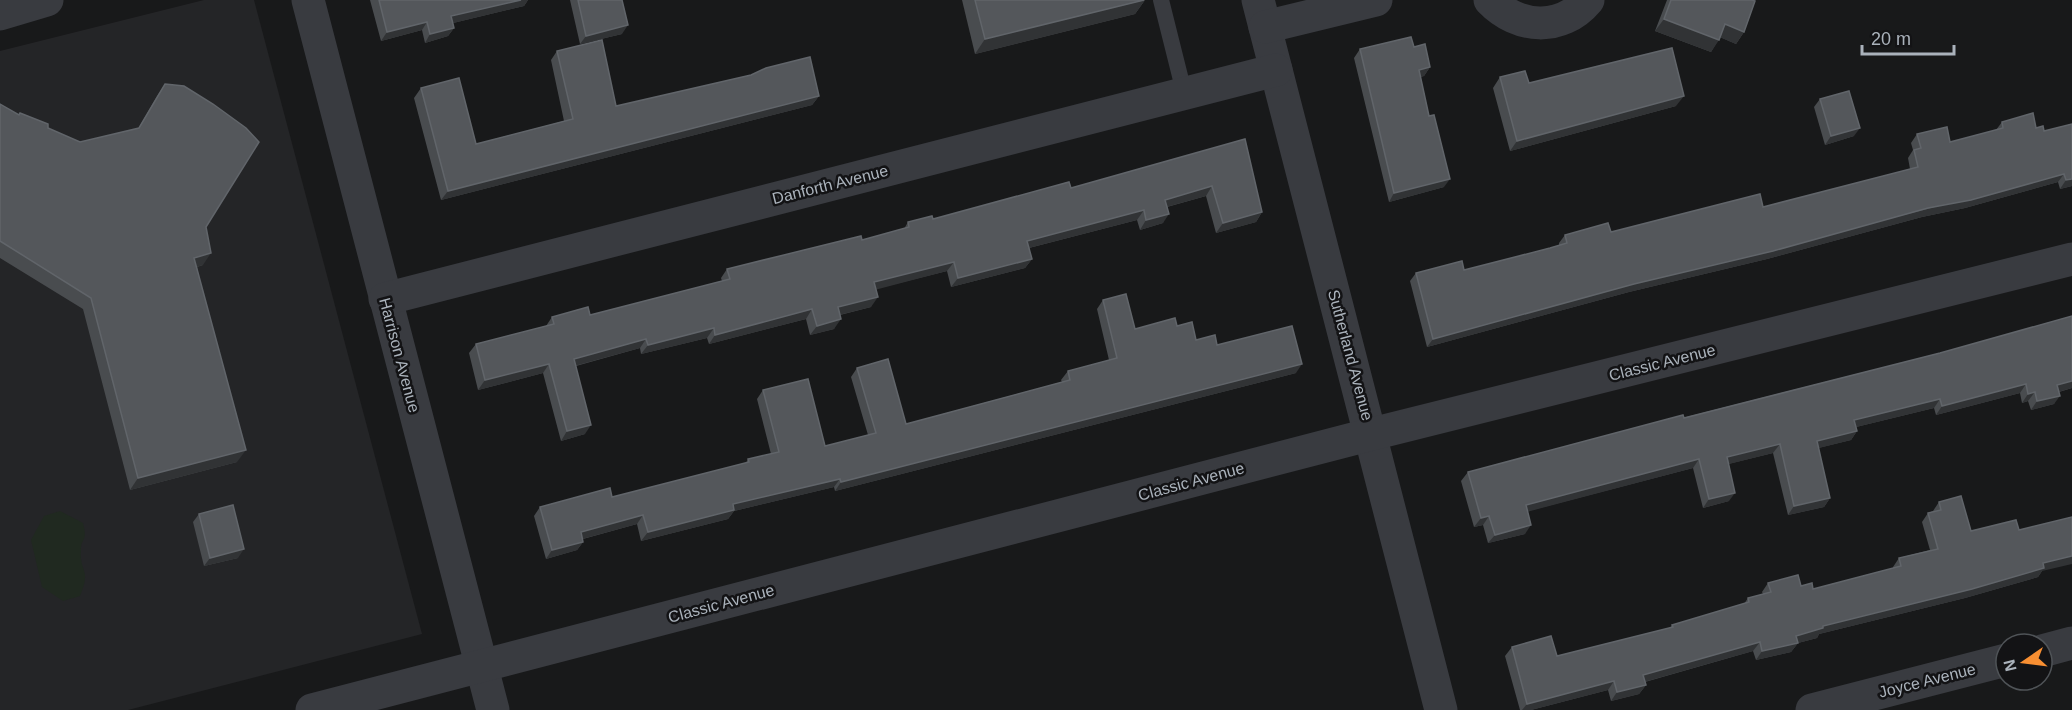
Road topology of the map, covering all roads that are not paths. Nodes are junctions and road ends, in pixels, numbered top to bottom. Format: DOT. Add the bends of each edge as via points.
graph roads {
  1 [pos="47,0"];
  2 [pos="308,0"];
  3 [pos="1161,0"];
  4 [pos="1376,0"];
  5 [pos="1490,0"];
  6 [pos="1588,0"];
  7 [pos="0,14"];
  8 [pos="1262,14"];
  9 [pos="1276,70"];
  10 [pos="1184,92"];
  11 [pos="2072,260"];
  12 [pos="386,298"];
  13 [pos="1372,434"];
  14 [pos="2072,643"];
  15 [pos="2054,648"];
  16 [pos="1994,663"];
  17 [pos="482,665"];
  18 [pos="312,710"];
  19 [pos="492,710"];
  20 [pos="1441,710"];
  21 [pos="1812,710"];
  1 -- 7 [label="street"];
  2 -- 12 [label="street, Harrison Avenue"];
  3 -- 10 [label="lane"];
  4 -- 8 [label="street"];
  5 -- 6 [label="street" via="1520,21 1541,24 1563,20"];
  8 -- 9 [label="street, Sutherland Avenue"];
  9 -- 10 [label="street, Danforth Avenue"];
  9 -- 13 [label="street, Sutherland Avenue"];
  10 -- 12 [label="street, Danforth Avenue"];
  11 -- 13 [label="street, Classic Avenue"];
  12 -- 17 [label="street, Harrison Avenue"];
  13 -- 17 [label="street, Classic Avenue"];
  13 -- 20 [label="street, Sutherland Avenue"];
  14 -- 15 [label="street"];
  16 -- 21 [label="street, Joyce Avenue"];
  17 -- 18 [label="street, Classic Avenue"];
  17 -- 19 [label="street, Harrison Avenue"];
}
